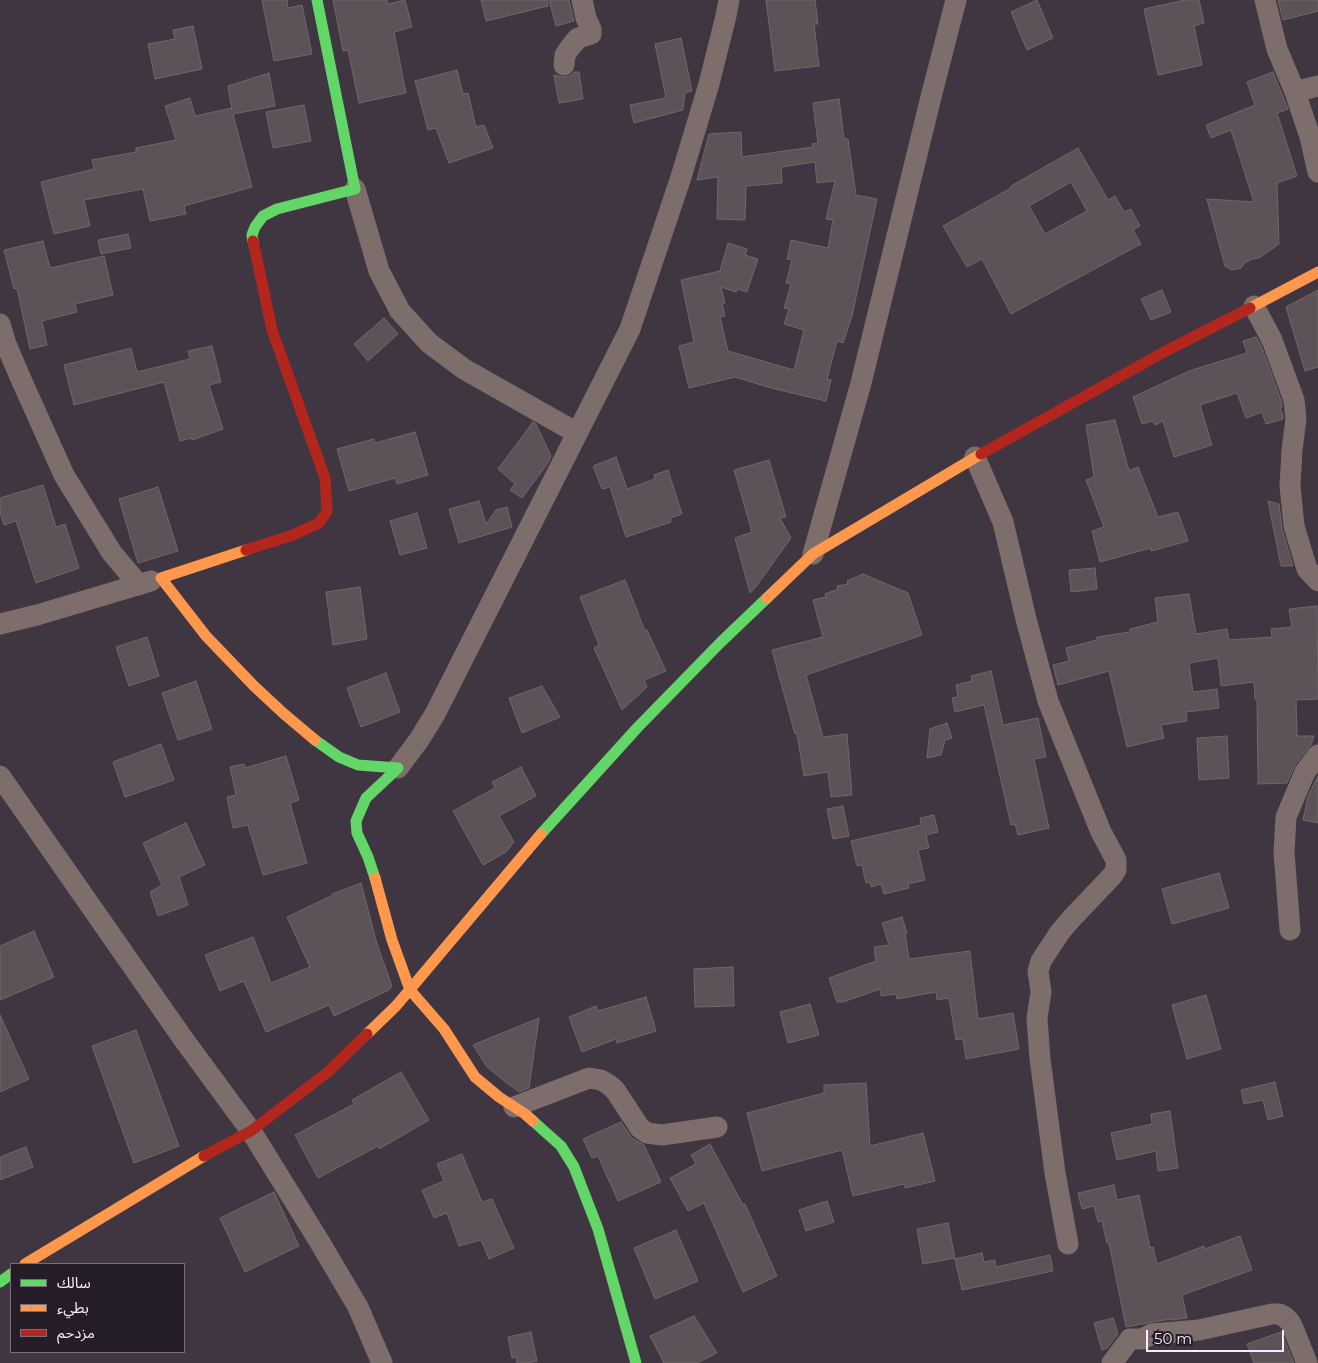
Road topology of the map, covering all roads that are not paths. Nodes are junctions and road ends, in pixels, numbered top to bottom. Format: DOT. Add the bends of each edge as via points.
graph roads {
  1 [pos="317,0"];
  2 [pos="582,0"];
  3 [pos="729,0"];
  4 [pos="956,0"];
  5 [pos="1265,0"];
  6 [pos="564,65"];
  7 [pos="1318,86"];
  8 [pos="1295,92"];
  9 [pos="1318,172"];
  10 [pos="355,189"];
  11 [pos="1318,272"];
  12 [pos="1254,306"];
  13 [pos="0,324"];
  14 [pos="577,433"];
  15 [pos="975,457"];
  16 [pos="813,554"];
  17 [pos="162,578"];
  18 [pos="1318,582"];
  19 [pos="139,586"];
  20 [pos="0,624"];
  21 [pos="1318,755"];
  22 [pos="398,768"];
  23 [pos="0,776"];
  24 [pos="1290,930"];
  25 [pos="410,990"];
  26 [pos="514,1107"];
  27 [pos="717,1126"];
  28 [pos="251,1131"];
  29 [pos="1068,1244"];
  30 [pos="27,1263"];
  31 [pos="382,1363"];
  32 [pos="636,1363"];
  33 [pos="1112,1363"];
  34 [pos="1307,1363"];
  1 -- 10 [label="street"];
  2 -- 6 [label="street" via="592,34 578,38 565,55"];
  3 -- 14 [label="street" via="682,177 630,330"];
  4 -- 16 [label="street" via="861,383"];
  5 -- 8 [label="street" via="1277,49"];
  7 -- 8 [label="street"];
  8 -- 9 [label="street"];
  10 -- 14 [label="street" via="378,271 400,311 429,343 464,369"];
  10 -- 17 [label="street" via="277,209 263,216 252,235 272,330 324,478 327,511 320,523 293,535"];
  11 -- 12 [label="street"];
  12 -- 15 [label="street"];
  12 -- 18 [label="street" via="1272,340 1294,400 1296,420 1290,486 1294,526 1307,569"];
  13 -- 19 [label="street" via="16,369 64,475 112,553"];
  14 -- 22 [label="street" via="435,714"];
  15 -- 16 [label="street"];
  15 -- 29 [label="street" via="1003,522 1048,701 1101,832 1116,860 1112,876 1060,932 1038,971 1041,992 1037,1018 1040,1059"];
  16 -- 25 [label="street" via="638,727 556,817"];
  17 -- 19 [label="street"];
  17 -- 22 [label="street" via="206,636 254,686 322,746 358,766"];
  19 -- 20 [label="street"];
  21 -- 24 [label="street" via="1305,772 1286,817 1284,852"];
  22 -- 25 [label="street" via="366,798 356,820 357,832 375,876 392,940"];
  23 -- 28 [label="street"];
  25 -- 26 [label="street" via="444,1029 475,1078"];
  25 -- 28 [label="street" via="328,1072"];
  26 -- 27 [label="street" via="589,1078 601,1080 615,1090 640,1128 647,1133 662,1135"];
  26 -- 32 [label="street" via="561,1146 574,1167 598,1229"];
  28 -- 30 [label="street" via="189,1164"];
  28 -- 31 [label="street" via="358,1308"];
  33 -- 34 [label="street" via="1130,1339 1199,1330 1272,1314 1279,1314 1290,1322"];
}
